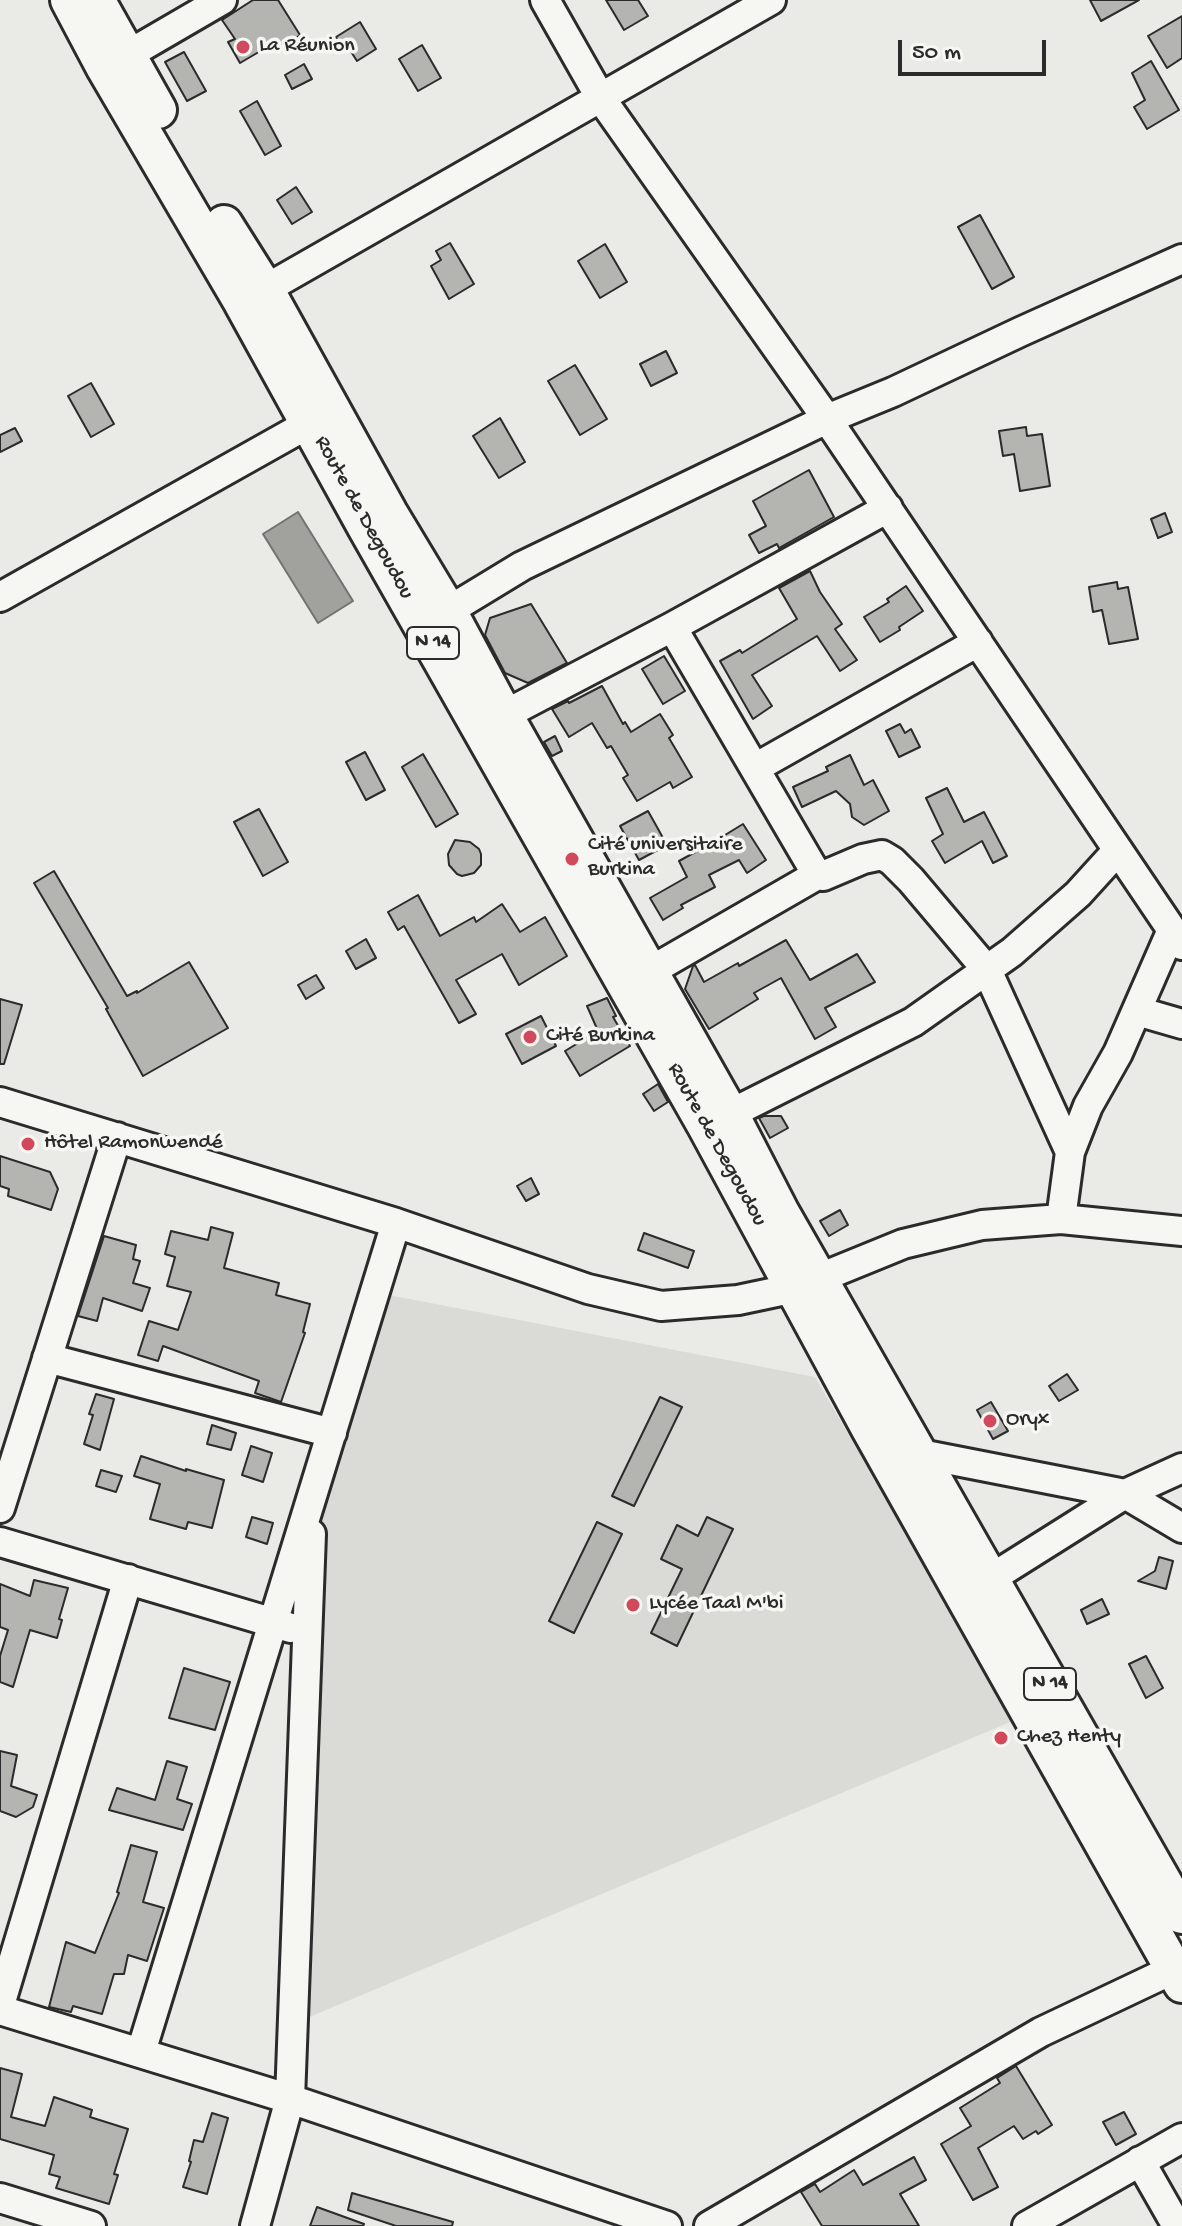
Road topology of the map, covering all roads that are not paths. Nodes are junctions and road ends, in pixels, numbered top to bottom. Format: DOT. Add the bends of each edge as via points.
graph roads {
  1 [pos="69,0"];
  2 [pos="96,0"];
  3 [pos="222,0"];
  4 [pos="545,0"];
  5 [pos="771,0"];
  6 [pos="116,61"];
  7 [pos="600,97"];
  8 [pos="1182,259"];
  9 [pos="254,296"];
  10 [pos="827,419"];
  11 [pos="310,423"];
  12 [pos="888,508"];
  13 [pos="0,597"];
  14 [pos="448,611"];
  15 [pos="672,627"];
  16 [pos="978,642"];
  17 [pos="492,721"];
  18 [pos="755,768"];
  19 [pos="1118,850"];
  20 [pos="817,875"];
  21 [pos="1177,938"];
  22 [pos="987,970"];
  23 [pos="638,978"];
  24 [pos="1137,1011"];
  25 [pos="1182,1024"];
  26 [pos="0,1102"];
  27 [pos="718,1120"];
  28 [pos="117,1137"];
  29 [pos="1070,1152"];
  30 [pos="1061,1219"];
  31 [pos="396,1223"];
  32 [pos="1182,1231"];
  33 [pos="808,1284"];
  34 [pos="47,1358"];
  35 [pos="332,1433"];
  36 [pos="881,1445"];
  37 [pos="918,1454"];
  38 [pos="1182,1468"];
  39 [pos="1125,1494"];
  40 [pos="312,1498"];
  41 [pos="0,1508"];
  42 [pos="1182,1528"];
  43 [pos="0,1542"];
  44 [pos="128,1579"];
  45 [pos="990,1579"];
  46 [pos="273,1622"];
  47 [pos="307,1633"];
  48 [pos="1182,1915"];
  49 [pos="1178,1976"];
  50 [pos="0,2008"];
  51 [pos="141,2052"];
  52 [pos="290,2099"];
  53 [pos="1182,2138"];
  54 [pos="1140,2161"];
  55 [pos="0,2198"];
  56 [pos="91,2226"];
  57 [pos="255,2226"];
  58 [pos="667,2226"];
  59 [pos="709,2226"];
  60 [pos="1027,2226"];
  61 [pos="1177,2226"];
  1 -- 6 [label="main road, Route de Degoudou / N 14"];
  2 -- 6 [label="main road, Route de Degoudou / N 14"];
  3 -- 6 [label="street"];
  4 -- 7 [label="street"];
  5 -- 7 [label="street"];
  6 -- 9 [label="main road, Route de Degoudou / N 14"];
  7 -- 9 [label="street"];
  7 -- 10 [label="street"];
  8 -- 10 [label="street"];
  9 -- 11 [label="main road, Route de Degoudou / N 14"];
  9 -- 14 [label="main road, Route de Degoudou / N 14"];
  10 -- 12 [label="street"];
  10 -- 14 [label="street" via="522,566"];
  11 -- 13 [label="street"];
  11 -- 17 [label="main road, Route de Degoudou / N 14" via="366,527"];
  12 -- 15 [label="street"];
  12 -- 16 [label="street"];
  14 -- 17 [label="main road, Route de Degoudou / N 14"];
  15 -- 17 [label="street"];
  15 -- 18 [label="street"];
  16 -- 18 [label="street"];
  16 -- 19 [label="street"];
  17 -- 23 [label="main road, Route de Degoudou / N 14"];
  18 -- 20 [label="street"];
  19 -- 21 [label="street"];
  19 -- 22 [label="street" via="1078,894"];
  20 -- 22 [label="street" via="882,855 911,880"];
  20 -- 23 [label="street"];
  21 -- 24 [label="street"];
  22 -- 27 [label="street" via="913,1022"];
  22 -- 29 [label="street"];
  23 -- 27 [label="main road, Route de Degoudou / N 14"];
  24 -- 25 [label="street"];
  24 -- 29 [label="street"];
  26 -- 28 [label="street"];
  27 -- 33 [label="main road, Route de Degoudou / N 14"];
  28 -- 31 [label="street"];
  28 -- 34 [label="street"];
  29 -- 30 [label="street"];
  30 -- 32 [label="street"];
  30 -- 33 [label="street" via="982,1225 903,1244"];
  31 -- 33 [label="street" via="588,1289 661,1306 738,1300"];
  31 -- 35 [label="street"];
  33 -- 36 [label="main road, N 14"];
  33 -- 37 [label="main road, N 14"];
  34 -- 35 [label="street"];
  34 -- 41 [label="street"];
  35 -- 40 [label="street"];
  36 -- 37 [label="street"];
  36 -- 49 [label="main road, N 14"];
  37 -- 39 [label="street"];
  37 -- 45 [label="main road, N 14"];
  38 -- 39 [label="street"];
  39 -- 42 [label="street"];
  39 -- 45 [label="street"];
  40 -- 46 [label="street"];
  40 -- 47 [label="street"];
  43 -- 44 [label="street"];
  44 -- 46 [label="street"];
  44 -- 50 [label="street"];
  45 -- 48 [label="main road, N 14"];
  46 -- 47 [label="street"];
  46 -- 51 [label="street"];
  47 -- 52 [label="street"];
  49 -- 59 [label="street" via="1041,2032"];
  50 -- 51 [label="street"];
  51 -- 52 [label="street"];
  52 -- 57 [label="street"];
  52 -- 58 [label="street"];
  53 -- 54 [label="street"];
  54 -- 60 [label="street"];
  54 -- 61 [label="street"];
  55 -- 56 [label="street"];
}
